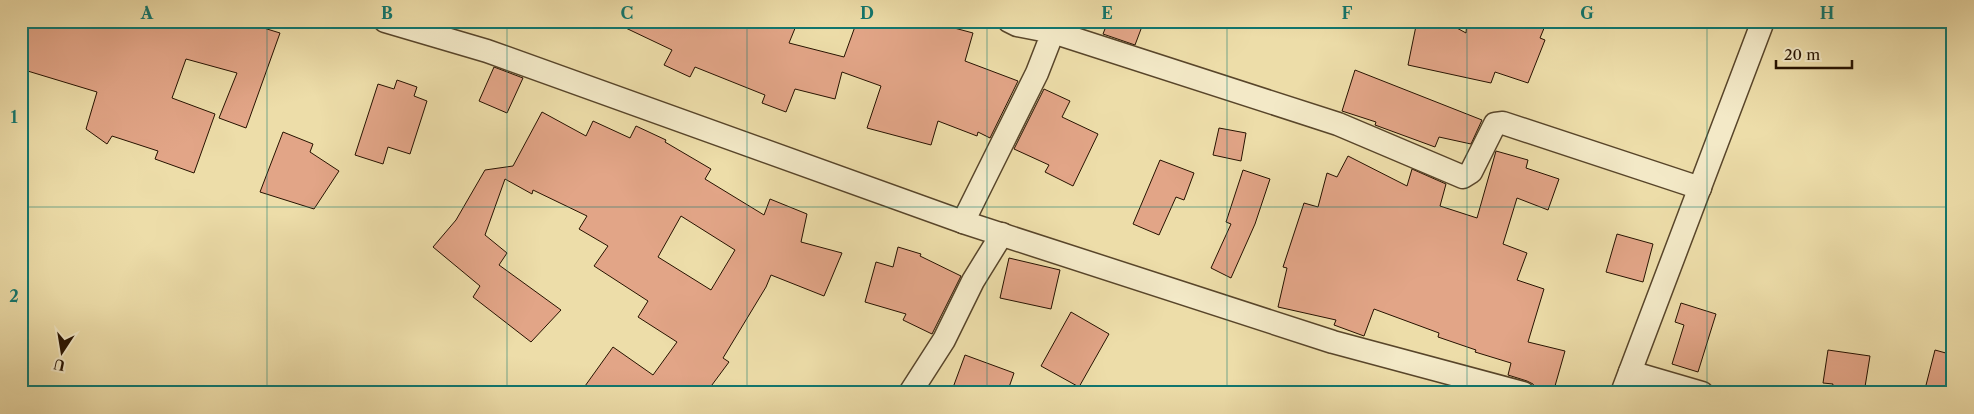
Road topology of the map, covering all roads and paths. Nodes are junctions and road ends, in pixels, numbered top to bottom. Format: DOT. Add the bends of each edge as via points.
graph roads {
  1 [pos="384,21"];
  2 [pos="1009,21"];
  3 [pos="1763,21"];
  4 [pos="1053,32"];
  5 [pos="1700,188"];
  6 [pos="963,222"];
  7 [pos="1002,234"];
  8 [pos="1630,372"];
  9 [pos="910,393"];
  10 [pos="1523,393"];
  11 [pos="1622,393"];
  12 [pos="1702,393"];
  1 -- 6 [label="street" via="487,51"];
  2 -- 4 [label="street"];
  3 -- 5 [label="street"];
  4 -- 5 [label="street" via="1338,124 1463,177 1471,172 1495,124 1503,123"];
  4 -- 6 [label="street" via="1037,73"];
  5 -- 8 [label="street"];
  6 -- 7 [label="street"];
  7 -- 9 [label="street" via="973,281 944,340"];
  7 -- 10 [label="street" via="1333,342"];
  8 -- 11 [label="street"];
  8 -- 12 [label="street"];
}
